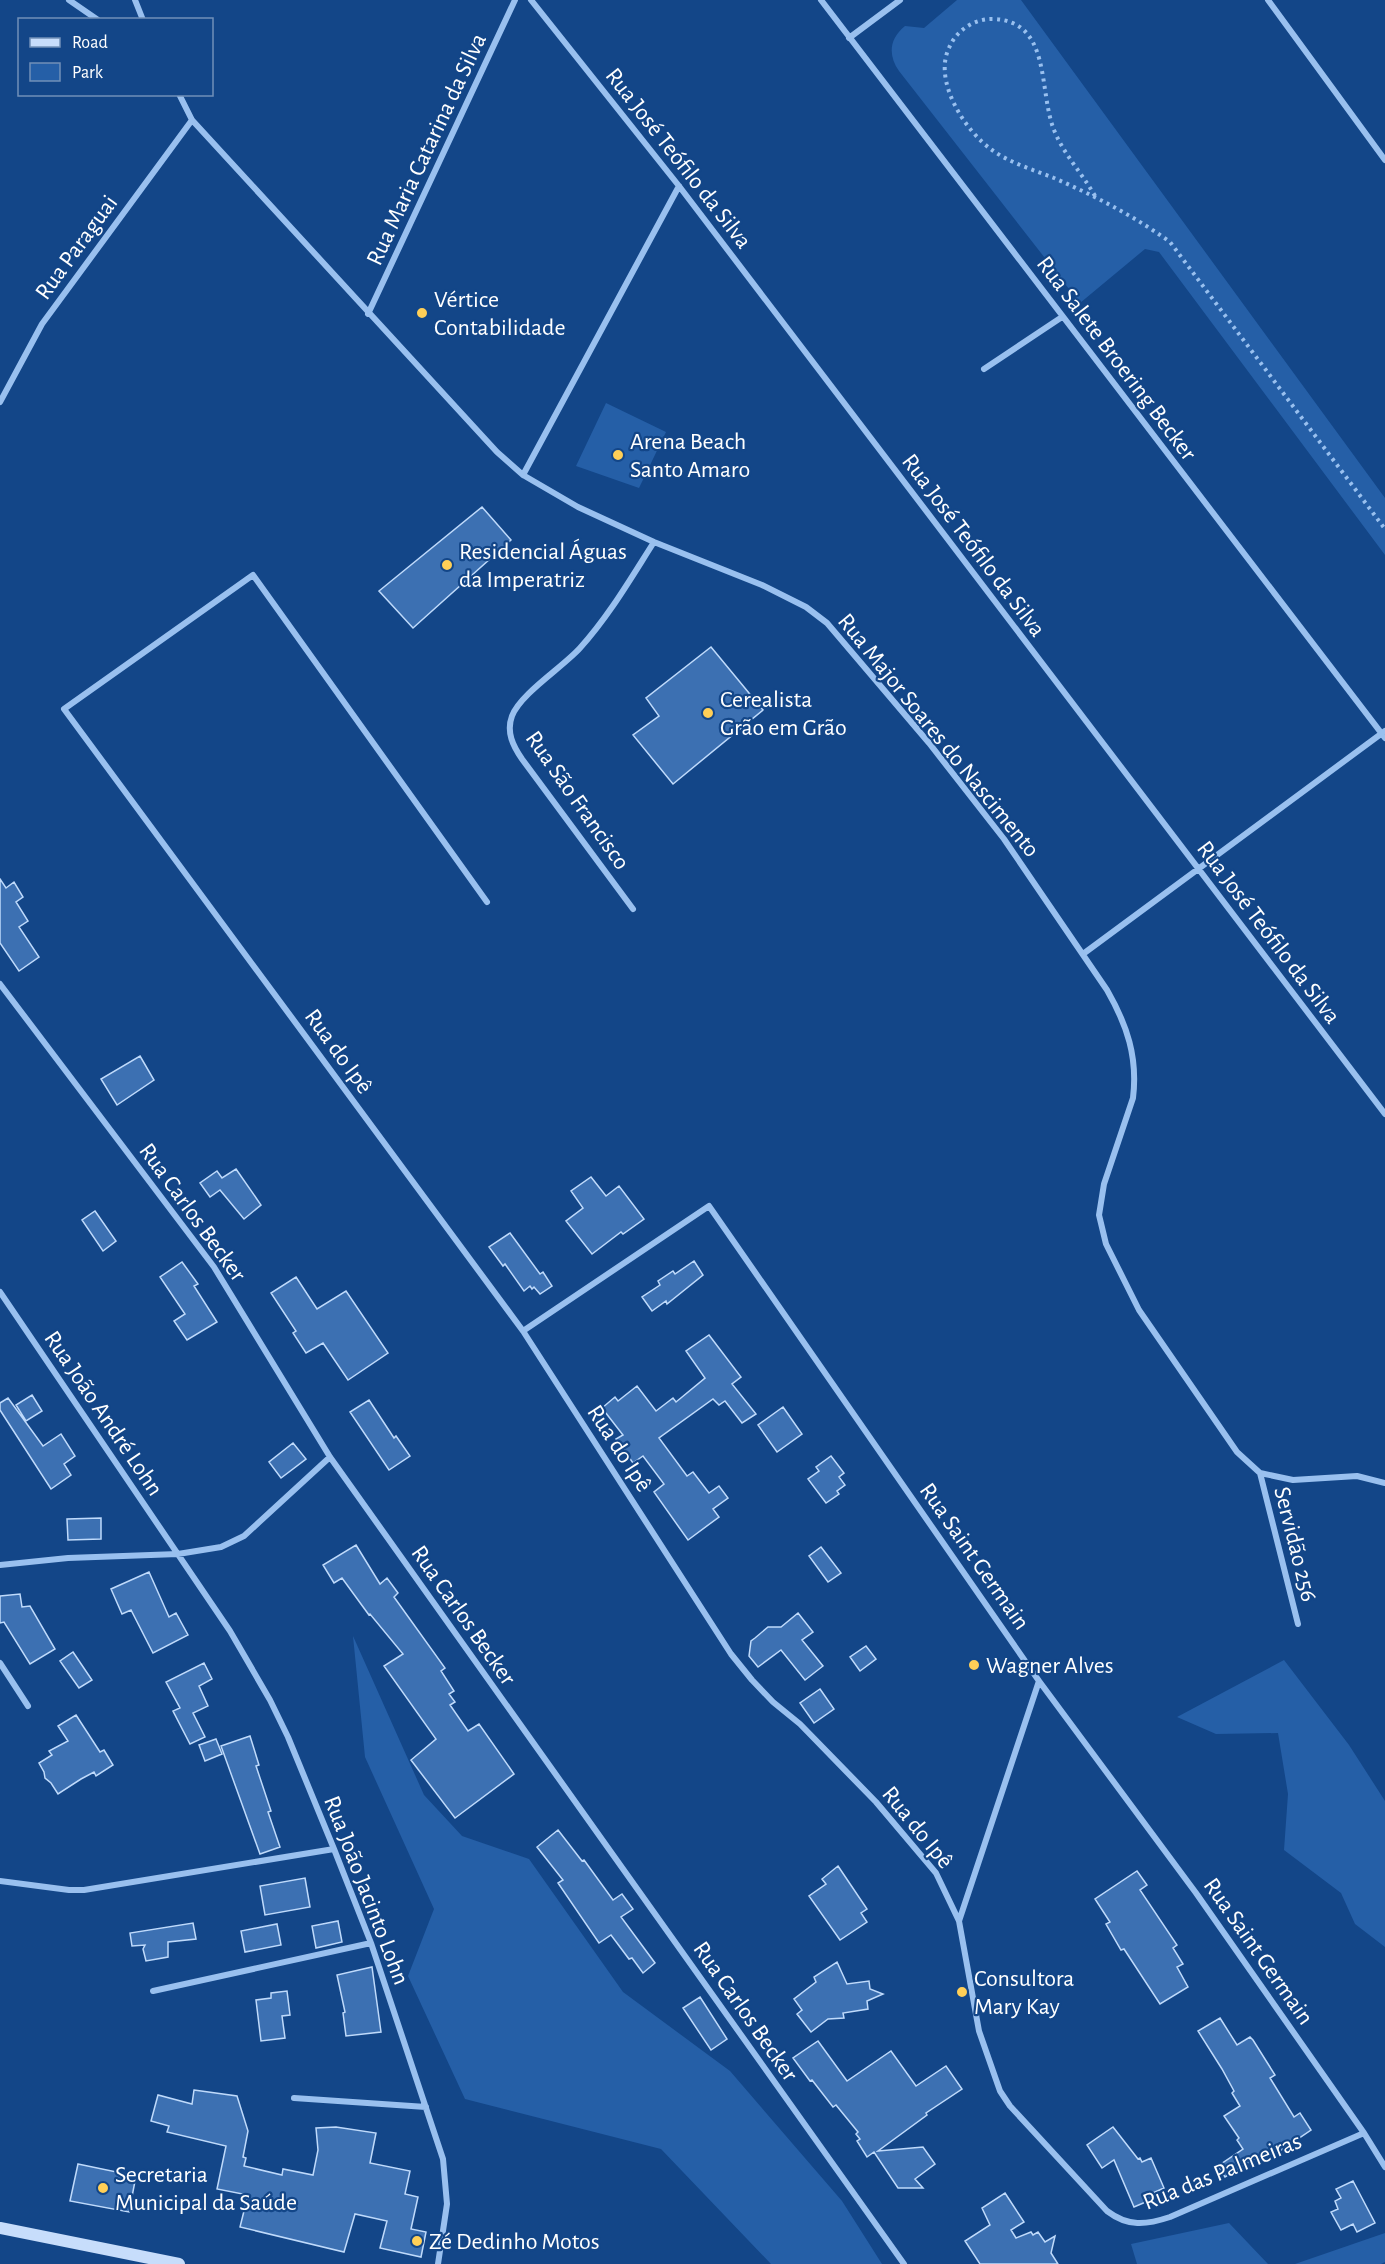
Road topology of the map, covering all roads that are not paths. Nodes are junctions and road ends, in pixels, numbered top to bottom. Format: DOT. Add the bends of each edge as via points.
graph roads {
  1 [pos="69,0"];
  2 [pos="135,0"];
  3 [pos="515,0"];
  4 [pos="531,0"];
  5 [pos="821,0"];
  6 [pos="900,0"];
  7 [pos="1268,0"];
  8 [pos="95,18"];
  9 [pos="142,18"];
  10 [pos="849,38"];
  11 [pos="180,96"];
  12 [pos="192,120"];
  13 [pos="1385,160"];
  14 [pos="679,186"];
  15 [pos="369,314"];
  16 [pos="1062,317"];
  17 [pos="984,369"];
  18 [pos="0,402"];
  19 [pos="523,475"];
  20 [pos="654,542"];
  21 [pos="1384,734"];
  22 [pos="1198,868"];
  23 [pos="487,902"];
  24 [pos="633,909"];
  25 [pos="1083,954"];
  26 [pos="0,984"];
  27 [pos="1385,1114"];
  28 [pos="0,1292"];
  29 [pos="524,1331"];
  30 [pos="330,1457"];
  31 [pos="1260,1473"];
  32 [pos="1385,1483"];
  33 [pos="178,1554"];
  34 [pos="0,1565"];
  35 [pos="1298,1624"];
  36 [pos="0,1663"];
  37 [pos="1039,1681"];
  38 [pos="27,1706"];
  39 [pos="334,1849"];
  40 [pos="0,1881"];
  41 [pos="959,1920"];
  42 [pos="370,1943"];
  43 [pos="153,1991"];
  44 [pos="294,2098"];
  45 [pos="426,2107"];
  46 [pos="1364,2133"];
  47 [pos="1385,2167"];
  48 [pos="0,2228"];
  49 [pos="179,2264"];
  50 [pos="438,2264"];
  51 [pos="904,2264"];
  1 -- 8 [label="street"];
  2 -- 9 [label="street"];
  3 -- 15 [label="street, Rua Maria Catarina da Silva"];
  4 -- 14 [label="street, Rua José Teófilo da Silva"];
  5 -- 10 [label="street, Rua Salete Broering Becker"];
  6 -- 10 [label="street"];
  7 -- 13 [label="street"];
  10 -- 16 [label="street, Rua Salete Broering Becker"];
  11 -- 12 [label="street, Rua Major Soares do Nascimento"];
  12 -- 15 [label="street, Rua Major Soares do Nascimento"];
  12 -- 18 [label="street, Rua Paraguai" via="42,324"];
  14 -- 19 [label="street"];
  14 -- 22 [label="street, Rua José Teófilo da Silva"];
  15 -- 19 [label="street, Rua Major Soares do Nascimento" via="496,452"];
  16 -- 17 [label="street"];
  16 -- 21 [label="street, Rua Salete Broering Becker"];
  19 -- 20 [label="street, Rua Major Soares do Nascimento" via="578,507"];
  20 -- 24 [label="street, Rua São Francisco" via="602,623 579,650 519,703 510,726 512,741 522,759"];
  20 -- 25 [label="street, Rua Major Soares do Nascimento" via="762,585 807,607 827,623 998,831"];
  21 -- 22 [label="street"];
  22 -- 25 [label="street"];
  22 -- 27 [label="street, Rua José Teófilo da Silva"];
  23 -- 29 [label="street, Rua do Ipê" via="253,575 64,709"];
  25 -- 31 [label="street, Rua Major Soares do Nascimento" via="1122,1016 1133,1048 1133,1098 1104,1184 1099,1215 1106,1244 1139,1310 1237,1452"];
  26 -- 30 [label="street, Rua Carlos Becker" via="214,1267"];
  28 -- 33 [label="street, Rua João André Lohn"];
  29 -- 37 [label="street, Rua Saint Germain" via="709,1206"];
  29 -- 41 [label="street, Rua do Ipê" via="731,1654 773,1702 800,1724 876,1802 936,1873"];
  30 -- 33 [label="street" via="244,1536 221,1547"];
  30 -- 51 [label="street, Rua Carlos Becker"];
  31 -- 32 [label="street" via="1293,1480 1357,1476"];
  31 -- 35 [label="street, Servidão 256"];
  33 -- 34 [label="street"];
  33 -- 39 [label="street, Rua João Jacinto Lohn" via="230,1630 270,1700"];
  36 -- 38 [label="street"];
  37 -- 41 [label="street, Rua das Palmeiras"];
  37 -- 46 [label="street, Rua Saint Germain" via="1196,1893"];
  39 -- 40 [label="street" via="93,1889 69,1890"];
  39 -- 42 [label="street, Rua João Jacinto Lohn"];
  41 -- 46 [label="street, Rua das Palmeiras" via="979,2031 1000,2091 1100,2204 1121,2220 1145,2224 1170,2217"];
  42 -- 43 [label="street"];
  42 -- 45 [label="street, Rua João Jacinto Lohn"];
  44 -- 45 [label="street"];
  45 -- 50 [label="street, Rua João Jacinto Lohn" via="443,2159 447,2188"];
  46 -- 47 [label="street, Rua Saint Germain"];
  48 -- 49 [label="main road"];
}
